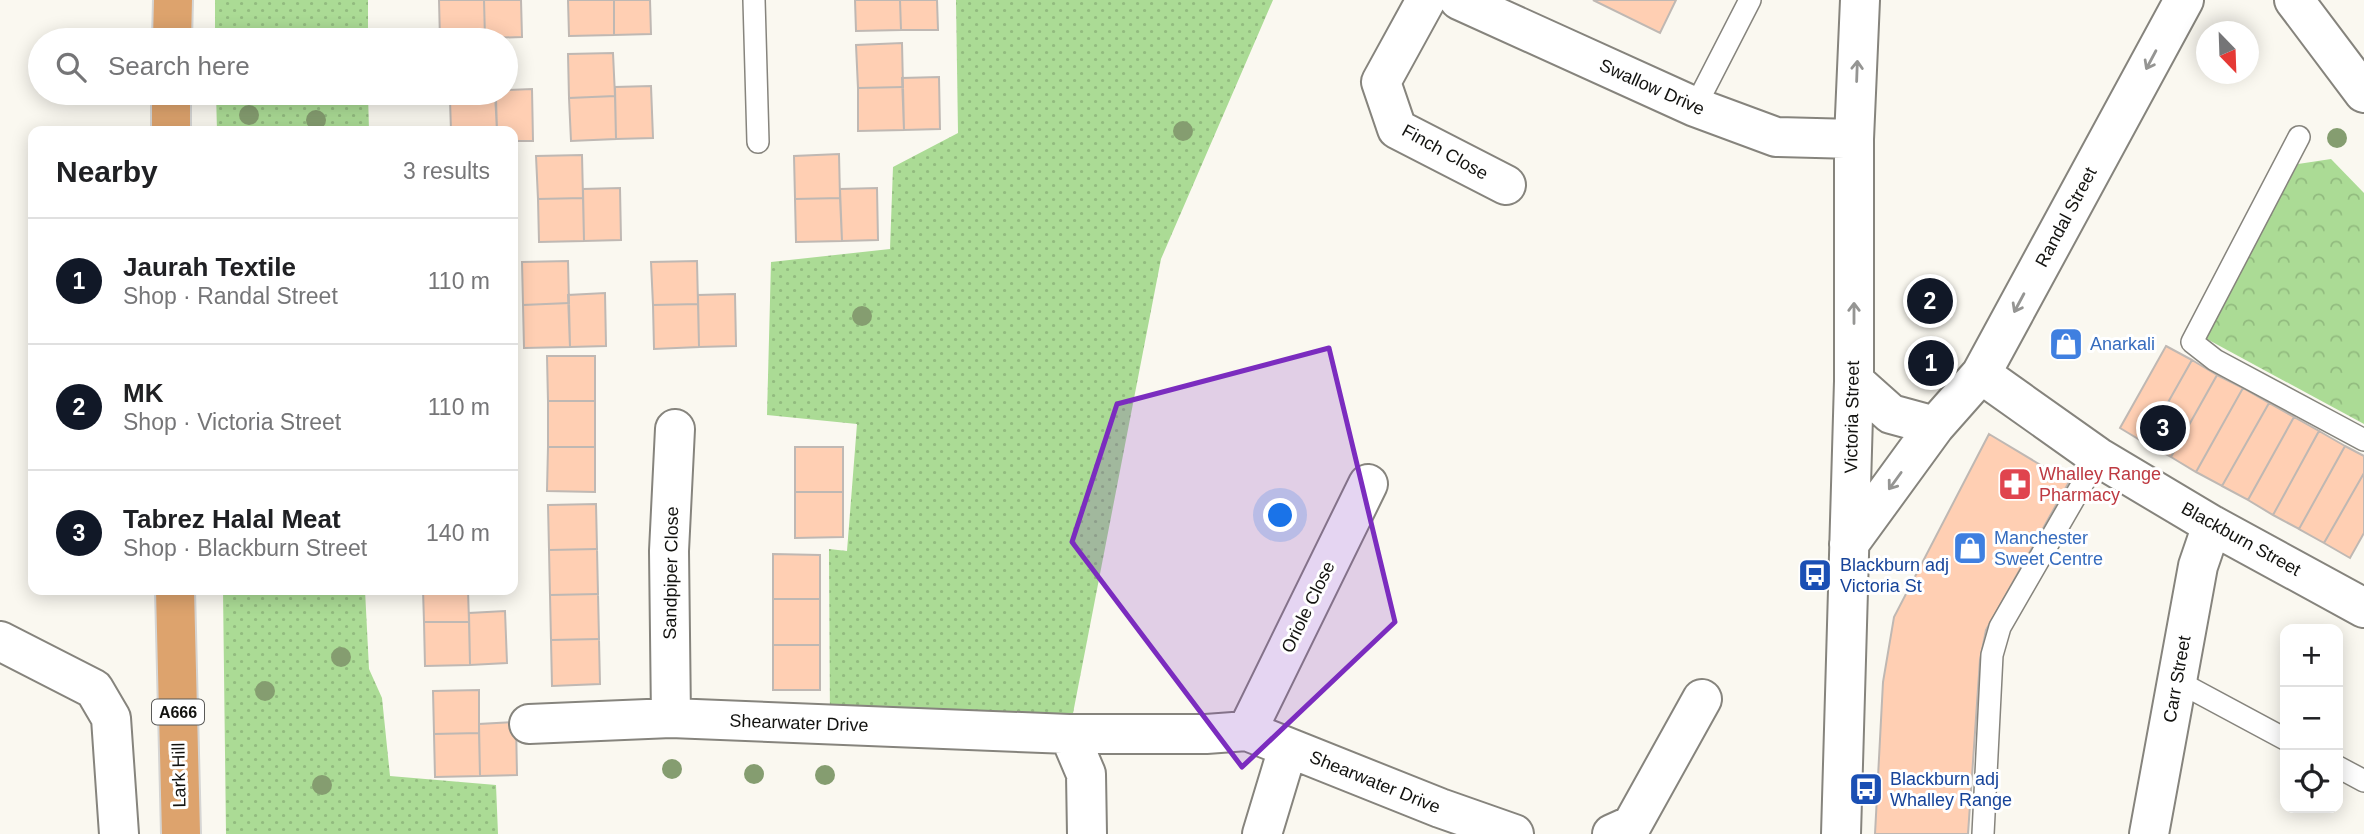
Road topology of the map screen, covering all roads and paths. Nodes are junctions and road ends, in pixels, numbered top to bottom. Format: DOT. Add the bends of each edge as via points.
graph roads {
  1 [pos="173,0"];
  2 [pos="754,0"];
  3 [pos="1426,0"];
  4 [pos="1459,0"];
  5 [pos="1751,0"];
  6 [pos="1860,0"];
  7 [pos="2184,0"];
  8 [pos="2294,0"];
  9 [pos="172,28"];
  10 [pos="2364,93"];
  11 [pos="171,105"];
  12 [pos="1695,107"];
  13 [pos="171,126"];
  14 [pos="2299,137"];
  15 [pos="1854,139"];
  16 [pos="758,142"];
  17 [pos="1506,186"];
  18 [pos="1981,373"];
  19 [pos="1854,382"];
  20 [pos="1935,426"];
  21 [pos="675,429"];
  22 [pos="2364,440"];
  23 [pos="2098,457"];
  24 [pos="1368,484"];
  25 [pos="2212,525"];
  26 [pos="1849,544"];
  27 [pos="175,595"];
  28 [pos="2361,599"];
  29 [pos="0,641"];
  30 [pos="2177,681"];
  31 [pos="1702,699"];
  32 [pos="671,718"];
  33 [pos="529,724"];
  34 [pos="1247,731"];
  35 [pos="1069,734"];
  36 [pos="2280,736"];
  37 [pos="1288,748"];
  38 [pos="2343,770"];
  39 [pos="2364,781"];
  40 [pos="119,834"];
  41 [pos="181,834"];
  42 [pos="1087,834"];
  43 [pos="1262,834"];
  44 [pos="1514,834"];
  45 [pos="1612,834"];
  46 [pos="1841,834"];
  47 [pos="1983,834"];
  48 [pos="2149,834"];
  1 -- 9 [label="highway"];
  2 -- 16 [label="lane"];
  3 -- 17 [label="street, Finch Close" via="1381,82 1397,129"];
  4 -- 12 [label="street, Swallow Drive"];
  5 -- 12 [label="lane"];
  15 -- 6 [label="street, Victoria Street, one-way"];
  7 -- 18 [label="street, Randal Street, one-way"];
  8 -- 10 [label="street"];
  11 -- 13 [label="highway"];
  12 -- 15 [label="street, Swallow Drive" via="1776,137"];
  14 -- 22 [label="lane" via="2192,342 2216,360"];
  19 -- 15 [label="street, Victoria Street, one-way"];
  18 -- 20 [label="street, Randal Street"];
  18 -- 23 [label="street, Blackburn Street"];
  19 -- 20 [label="street" via="1891,414"];
  19 -- 26 [label="street, Victoria Street"];
  20 -- 26 [label="street, Randal Street, one-way"];
  21 -- 32 [label="street, Sandpiper Close" via="669,551"];
  23 -- 25 [label="street, Blackburn Street"];
  23 -- 47 [label="lane" via="2000,627 1992,655"];
  24 -- 34 [label="street, Oriole Close"];
  25 -- 28 [label="street, Blackburn Street"];
  25 -- 30 [label="street, Carr Street" via="2198,566"];
  26 -- 46 [label="street, Victoria Street"];
  27 -- 41 [label="highway, Lark Hill / A666"];
  29 -- 40 [label="street" via="94,689 111,718"];
  30 -- 36 [label="lane"];
  30 -- 48 [label="street, Carr Street"];
  31 -- 45 [label="street" via="1632,825"];
  32 -- 33 [label="street, Shearwater Drive"];
  32 -- 35 [label="street, Shearwater Drive"];
  34 -- 35 [label="street, Shearwater Drive"];
  34 -- 37 [label="street, Shearwater Drive"];
  35 -- 42 [label="street" via="1086,774"];
  37 -- 43 [label="street"];
  37 -- 44 [label="street, Shearwater Drive"];
  38 -- 39 [label="lane"];
}
